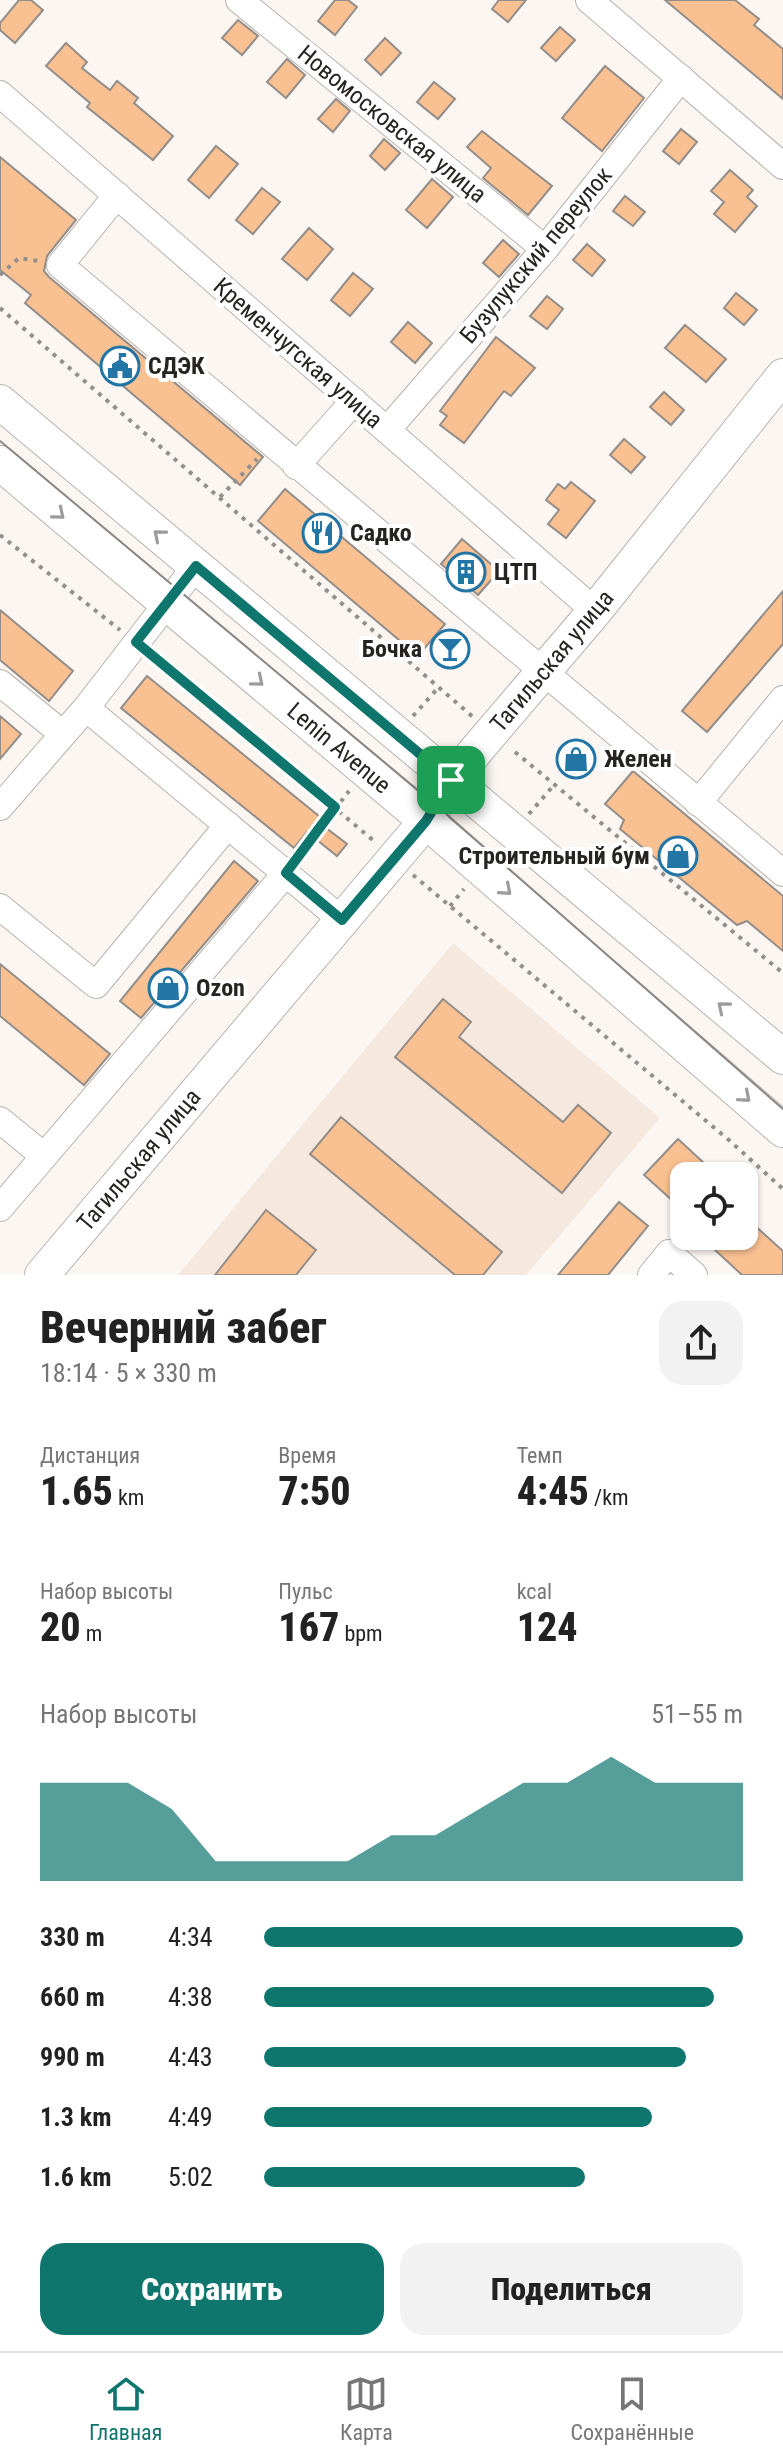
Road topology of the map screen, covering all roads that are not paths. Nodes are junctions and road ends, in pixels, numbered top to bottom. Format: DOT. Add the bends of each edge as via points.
graph roads {
  1 [pos="239,0"];
  2 [pos="589,0"];
  3 [pos="681,78"];
  4 [pos="0,94"];
  5 [pos="783,166"];
  6 [pos="117,195"];
  7 [pos="545,249"];
  8 [pos="783,376"];
  9 [pos="354,401"];
  10 [pos="0,402"];
  11 [pos="387,430"];
  12 [pos="0,463"];
  13 [pos="296,466"];
  14 [pos="196,566"];
  15 [pos="166,604"];
  16 [pos="595,611"];
  17 [pos="545,671"];
  18 [pos="0,683"];
  19 [pos="783,699"];
  20 [pos="86,708"];
  21 [pos="63,734"];
  22 [pos="451,780"];
  23 [pos="698,803"];
  24 [pos="0,807"];
  25 [pos="426,821"];
  26 [pos="228,825"];
  27 [pos="286,873"];
  28 [pos="783,873"];
  29 [pos="0,907"];
  30 [pos="342,920"];
  31 [pos="783,1057"];
  32 [pos="0,1120"];
  33 [pos="783,1130"];
  34 [pos="44,1156"];
  35 [pos="0,1208"];
  36 [pos="42,1275"];
  37 [pos="651,1275"];
  38 [pos="694,1275"];
  1 -- 7 [label="street, Новомосковская улица"];
  2 -- 3 [label="street"];
  3 -- 5 [label="street"];
  3 -- 7 [label="street, Бузулукский переулок"];
  4 -- 6 [label="street, Кременчугская улица"];
  6 -- 9 [label="street, Кременчугская улица"];
  6 -- 13 [label="street" via="60,265"];
  7 -- 11 [label="street, Бузулукский переулок"];
  8 -- 16 [label="main road, Тагильская улица"];
  9 -- 11 [label="street, Кременчугская улица"];
  9 -- 13 [label="street"];
  14 -- 10 [label="main road, Lenin Avenue, one-way"];
  11 -- 16 [label="street, Кременчугская улица"];
  12 -- 15 [label="main road, Lenin Avenue, one-way"];
  13 -- 17 [label="street"];
  14 -- 15 [label="street"];
  14 -- 22 [label="main road, Lenin Avenue"];
  15 -- 20 [label="street"];
  15 -- 25 [label="main road, Lenin Avenue, one-way"];
  16 -- 17 [label="main road, Тагильская улица"];
  17 -- 22 [label="main road, Тагильская улица"];
  17 -- 23 [label="street"];
  18 -- 21 [label="street"];
  19 -- 23 [label="street"];
  20 -- 21 [label="street"];
  20 -- 26 [label="street"];
  21 -- 24 [label="street"];
  22 -- 25 [label="main road, Тагильская улица"];
  31 -- 22 [label="main road, Lenin Avenue, one-way"];
  23 -- 28 [label="street"];
  25 -- 30 [label="main road, Тагильская улица"];
  25 -- 33 [label="main road, Lenin Avenue, one-way"];
  26 -- 27 [label="street"];
  26 -- 29 [label="street" via="96,985"];
  27 -- 30 [label="street"];
  27 -- 34 [label="street"];
  30 -- 36 [label="main road, Тагильская улица"];
  32 -- 34 [label="street"];
  34 -- 35 [label="street"];
  37 -- 38 [label="street" via="669,1253"];
}
